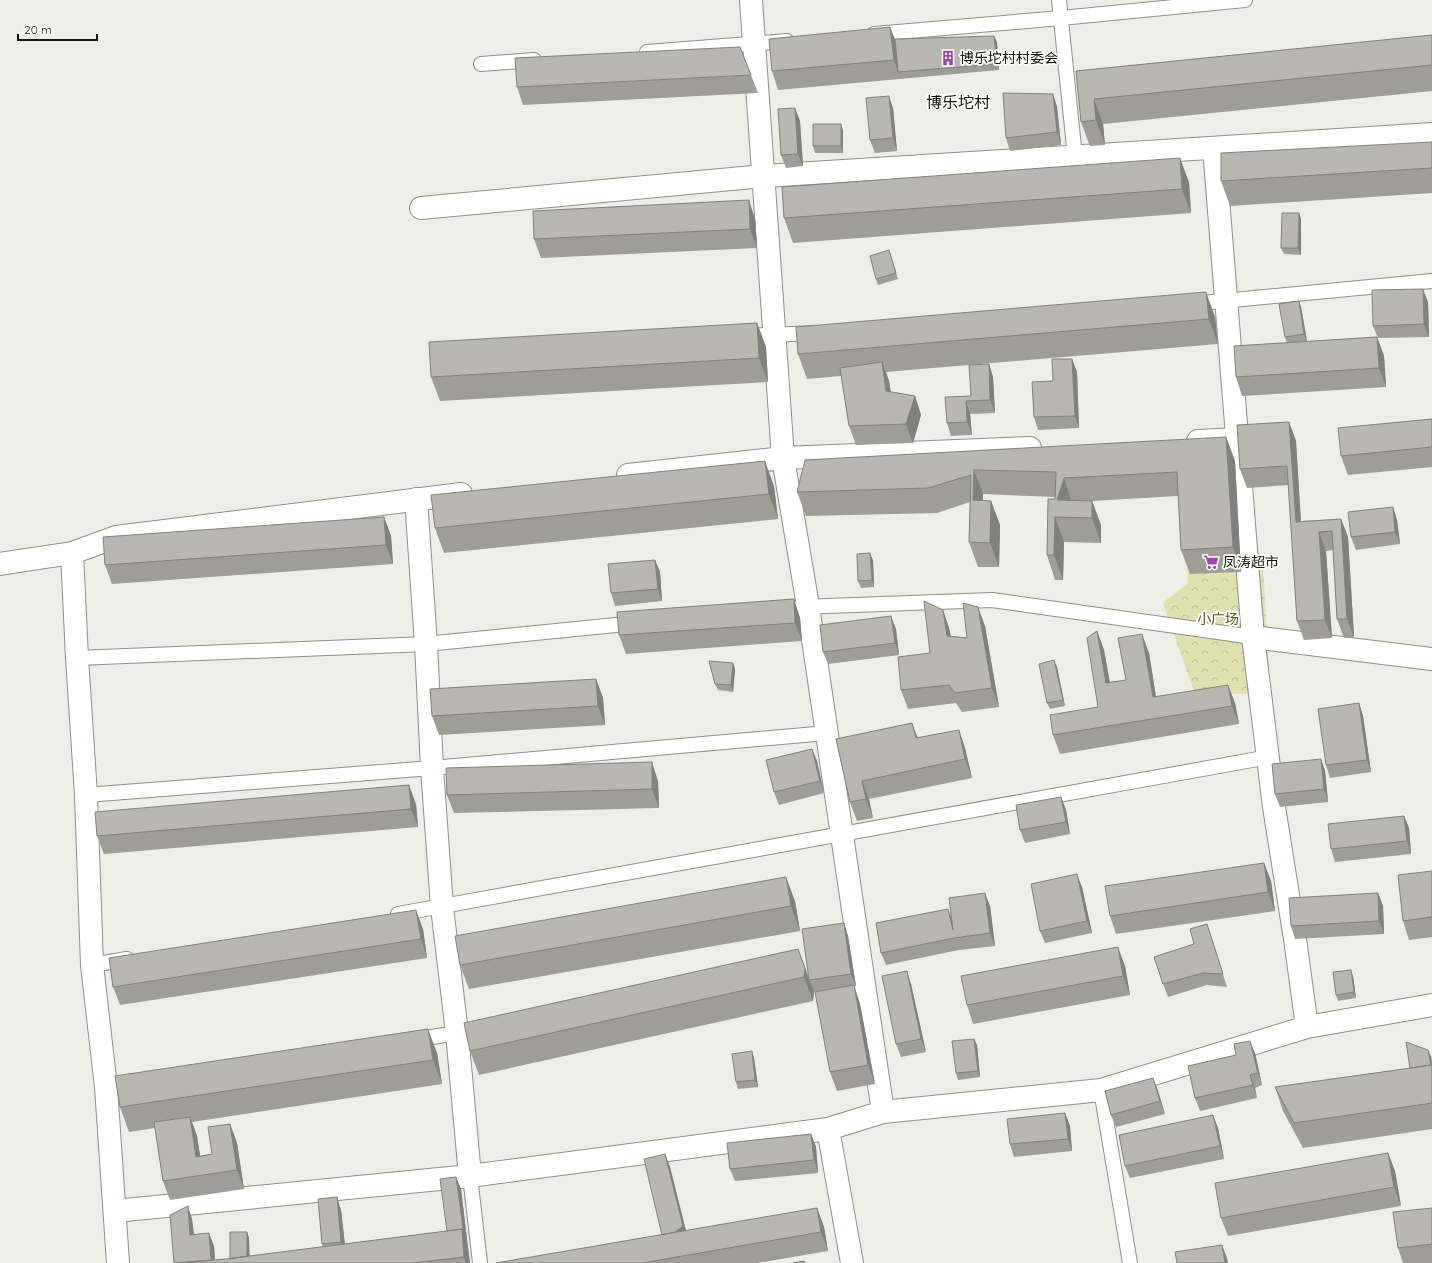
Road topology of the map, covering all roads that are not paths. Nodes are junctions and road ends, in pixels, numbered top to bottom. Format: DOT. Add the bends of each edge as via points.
graph roads {
  1 [pos="751,0"];
  2 [pos="1059,0"];
  3 [pos="1245,0"];
  4 [pos="1060,18"];
  5 [pos="864,35"];
  6 [pos="802,40"];
  7 [pos="755,44"];
  8 [pos="637,53"];
  9 [pos="543,59"];
  10 [pos="481,64"];
  11 [pos="1432,134"];
  12 [pos="1214,148"];
  13 [pos="1075,157"];
  14 [pos="764,176"];
  15 [pos="421,208"];
  16 [pos="1432,281"];
  17 [pos="1226,302"];
  18 [pos="1179,305"];
  19 [pos="830,332"];
  20 [pos="775,336"];
  21 [pos="729,337"];
  22 [pos="1237,439"];
  23 [pos="1181,442"];
  24 [pos="1046,447"];
  25 [pos="784,458"];
  26 [pos="611,477"];
  27 [pos="478,492"];
  28 [pos="416,499"];
  29 [pos="72,553"];
  30 [pos="0,564"];
  31 [pos="808,606"];
  32 [pos="784,609"];
  33 [pos="649,622"];
  34 [pos="1253,637"];
  35 [pos="426,644"];
  36 [pos="77,658"];
  37 [pos="1432,659"];
  38 [pos="827,734"];
  39 [pos="1269,758"];
  40 [pos="432,768"];
  41 [pos="86,795"];
  42 [pos="842,834"];
  43 [pos="442,907"];
  44 [pos="388,916"];
  45 [pos="138,957"];
  46 [pos="92,965"];
  47 [pos="1432,1005"];
  48 [pos="1308,1027"];
  49 [pos="457,1033"];
  50 [pos="402,1041"];
  51 [pos="1101,1090"];
  52 [pos="883,1112"];
  53 [pos="828,1129"];
  54 [pos="470,1176"];
  55 [pos="114,1211"];
  56 [pos="118,1263"];
  57 [pos="480,1263"];
  58 [pos="852,1263"];
  59 [pos="1130,1263"];
  1 -- 7 [label="street"];
  2 -- 4 [label="lane"];
  3 -- 4 [label="lane"];
  4 -- 5 [label="lane"];
  4 -- 13 [label="lane"];
  6 -- 7 [label="lane"];
  7 -- 8 [label="lane"];
  7 -- 14 [label="street"];
  9 -- 10 [label="lane"];
  11 -- 12 [label="street"];
  12 -- 13 [label="street"];
  12 -- 17 [label="street"];
  13 -- 14 [label="street"];
  14 -- 15 [label="street"];
  14 -- 20 [label="street"];
  16 -- 17 [label="lane"];
  17 -- 18 [label="lane"];
  17 -- 22 [label="street"];
  19 -- 20 [label="lane"];
  20 -- 21 [label="lane"];
  20 -- 25 [label="street"];
  22 -- 23 [label="street"];
  22 -- 34 [label="street"];
  24 -- 25 [label="street"];
  25 -- 26 [label="street"];
  25 -- 31 [label="street"];
  27 -- 28 [label="street"];
  28 -- 29 [label="street" via="116,538"];
  28 -- 35 [label="street"];
  29 -- 30 [label="street"];
  29 -- 36 [label="street"];
  31 -- 32 [label="lane"];
  31 -- 34 [label="lane" via="992,600"];
  31 -- 38 [label="street"];
  33 -- 35 [label="lane"];
  34 -- 37 [label="street"];
  34 -- 39 [label="street"];
  35 -- 36 [label="lane"];
  35 -- 40 [label="street"];
  36 -- 41 [label="street"];
  38 -- 40 [label="lane"];
  38 -- 42 [label="street"];
  39 -- 42 [label="lane"];
  39 -- 48 [label="street" via="1274,807"];
  40 -- 41 [label="lane"];
  40 -- 43 [label="street"];
  41 -- 46 [label="street"];
  42 -- 43 [label="lane"];
  42 -- 52 [label="street"];
  43 -- 44 [label="lane"];
  43 -- 49 [label="street"];
  45 -- 46 [label="lane"];
  46 -- 55 [label="street" via="114,1086"];
  47 -- 48 [label="street"];
  48 -- 51 [label="street"];
  49 -- 50 [label="lane"];
  49 -- 54 [label="street"];
  51 -- 52 [label="street"];
  51 -- 59 [label="lane"];
  52 -- 53 [label="street"];
  53 -- 54 [label="street"];
  53 -- 58 [label="street"];
  54 -- 55 [label="street"];
  54 -- 57 [label="lane"];
  55 -- 56 [label="street"];
}
